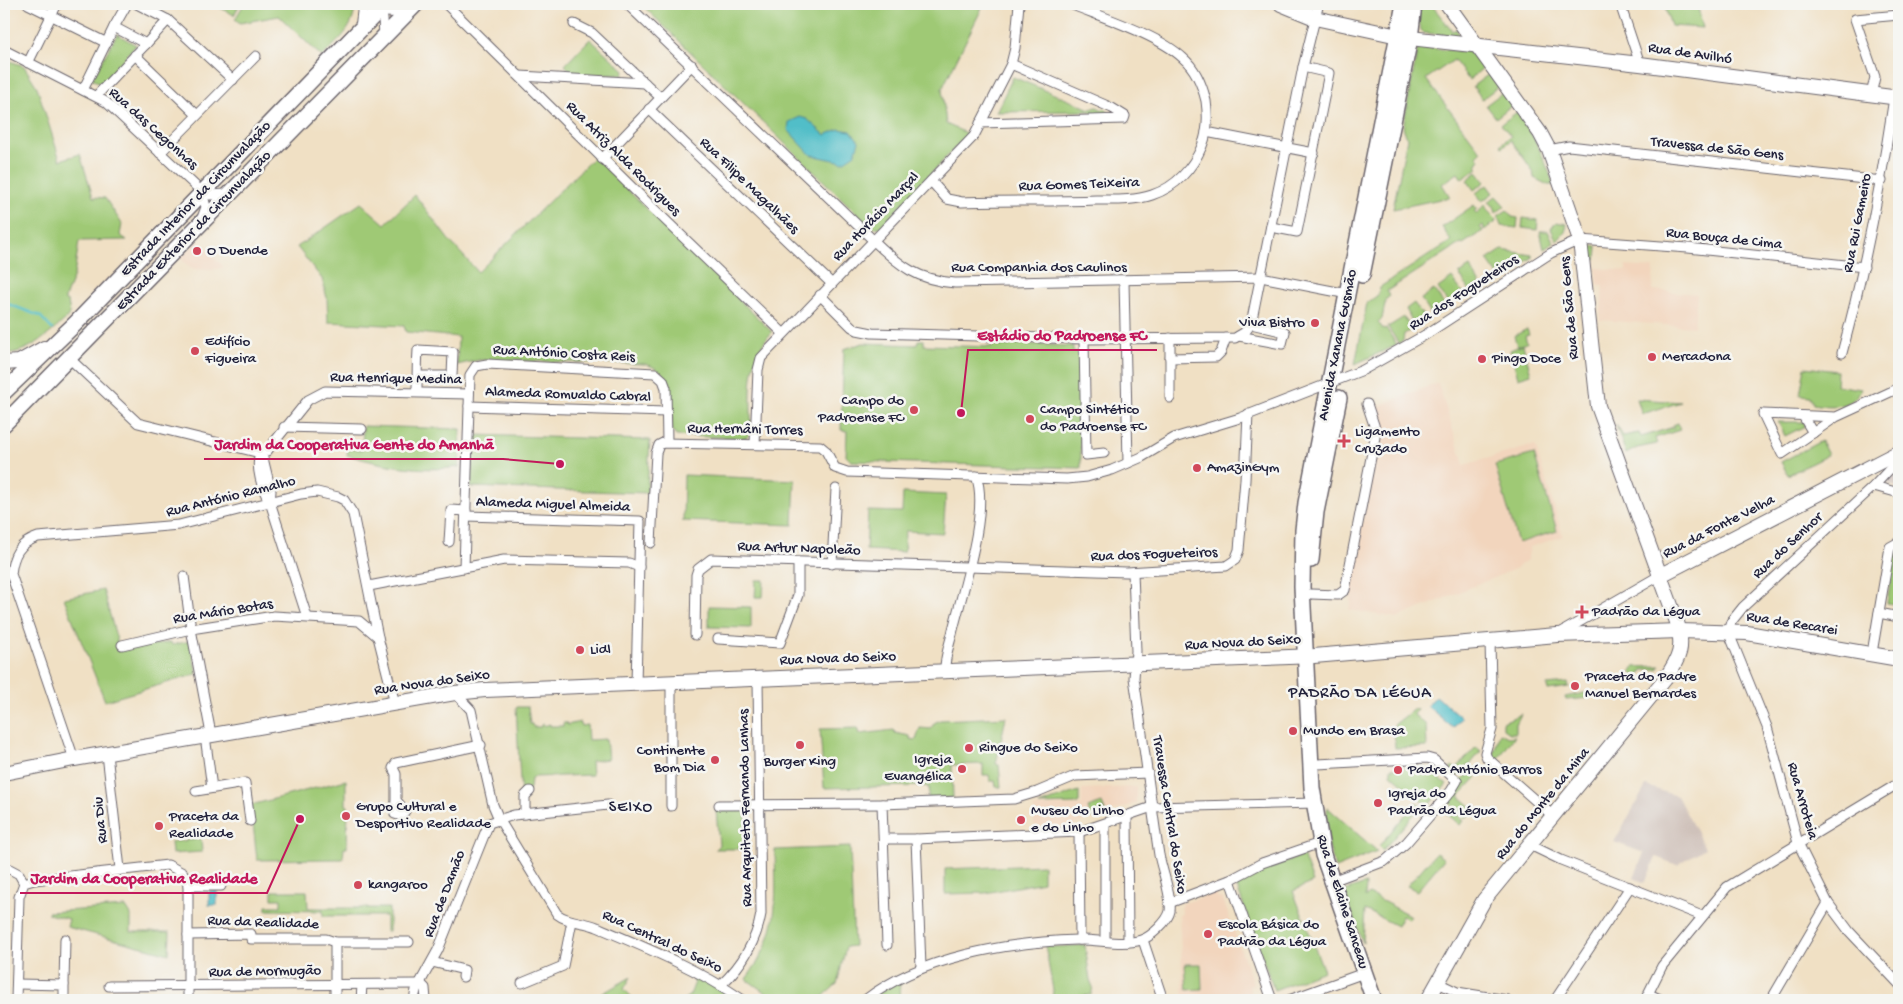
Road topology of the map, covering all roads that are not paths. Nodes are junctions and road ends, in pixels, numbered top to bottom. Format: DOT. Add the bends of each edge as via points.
graph roads {
  1 [pos="28,4"];
  2 [pos="56,4"];
  3 [pos="127,4"];
  4 [pos="138,4"];
  5 [pos="363,4"];
  6 [pos="446,4"];
  7 [pos="626,4"];
  8 [pos="1019,4"];
  9 [pos="1070,4"];
  10 [pos="1281,4"];
  11 [pos="1310,4"];
  12 [pos="1404,4"];
  13 [pos="1414,4"];
  14 [pos="1447,4"];
  15 [pos="1620,4"];
  16 [pos="379,5"];
  17 [pos="412,8"];
  18 [pos="51,15"];
  19 [pos="1899,15"];
  20 [pos="1315,18"];
  21 [pos="168,20"];
  22 [pos="574,24"];
  23 [pos="114,27"];
  24 [pos="360,29"];
  25 [pos="384,37"];
  26 [pos="1404,37"];
  27 [pos="106,43"];
  28 [pos="146,44"];
  29 [pos="1476,46"];
  30 [pos="4,50"];
  31 [pos="135,55"];
  32 [pos="256,56"];
  33 [pos="28,63"];
  34 [pos="1011,64"];
  35 [pos="1640,64"];
  36 [pos="692,65"];
  37 [pos="1303,67"];
  38 [pos="520,76"];
  39 [pos="232,80"];
  40 [pos="644,83"];
  41 [pos="83,90"];
  42 [pos="1872,95"];
  43 [pos="96,96"];
  44 [pos="296,96"];
  45 [pos="660,97"];
  46 [pos="324,98"];
  47 [pos="1897,98"];
  48 [pos="649,109"];
  49 [pos="197,115"];
  50 [pos="300,123"];
  51 [pos="980,123"];
  52 [pos="1206,132"];
  53 [pos="1287,148"];
  54 [pos="1549,150"];
  55 [pos="160,153"];
  56 [pos="1314,153"];
  57 [pos="602,159"];
  58 [pos="931,181"];
  59 [pos="1882,181"];
  60 [pos="202,192"];
  61 [pos="234,192"];
  62 [pos="199,225"];
  63 [pos="1271,227"];
  64 [pos="873,240"];
  65 [pos="1580,240"];
  66 [pos="1864,267"];
  67 [pos="1262,277"];
  68 [pos="1124,281"];
  69 [pos="831,283"];
  70 [pos="1348,294"];
  71 [pos="820,295"];
  72 [pos="1251,324"];
  73 [pos="783,333"];
  74 [pos="63,336"];
  75 [pos="1239,336"];
  76 [pos="1170,338"];
  77 [pos="1226,338"];
  78 [pos="1084,339"];
  79 [pos="1126,339"];
  80 [pos="1842,353"];
  81 [pos="69,358"];
  82 [pos="1170,358"];
  83 [pos="4,363"];
  84 [pos="417,376"];
  85 [pos="1337,379"];
  86 [pos="1899,388"];
  87 [pos="417,391"];
  88 [pos="4,392"];
  89 [pos="470,394"];
  90 [pos="1170,398"];
  91 [pos="1367,404"];
  92 [pos="469,406"];
  93 [pos="666,412"];
  94 [pos="1248,414"];
  95 [pos="1803,416"];
  96 [pos="1836,417"];
  97 [pos="4,424"];
  98 [pos="284,428"];
  99 [pos="362,429"];
  100 [pos="1814,433"];
  101 [pos="667,442"];
  102 [pos="755,444"];
  103 [pos="1899,452"];
  104 [pos="260,453"];
  105 [pos="1104,453"];
  106 [pos="1899,459"];
  107 [pos="1128,463"];
  108 [pos="1882,467"];
  109 [pos="976,476"];
  110 [pos="998,476"];
  111 [pos="1874,486"];
  112 [pos="836,489"];
  113 [pos="980,489"];
  114 [pos="1899,493"];
  115 [pos="270,502"];
  116 [pos="466,513"];
  117 [pos="449,542"];
  118 [pos="1899,542"];
  119 [pos="651,543"];
  120 [pos="798,563"];
  121 [pos="832,564"];
  122 [pos="638,567"];
  123 [pos="968,567"];
  124 [pos="464,568"];
  125 [pos="1133,572"];
  126 [pos="184,576"];
  127 [pos="1659,576"];
  128 [pos="369,586"];
  129 [pos="1311,594"];
  130 [pos="373,610"];
  131 [pos="1879,613"];
  132 [pos="307,617"];
  133 [pos="1899,617"];
  134 [pos="360,621"];
  135 [pos="191,629"];
  136 [pos="1680,631"];
  137 [pos="1728,631"];
  138 [pos="695,635"];
  139 [pos="1557,635"];
  140 [pos="378,637"];
  141 [pos="718,639"];
  142 [pos="1490,641"];
  143 [pos="122,645"];
  144 [pos="1872,653"];
  145 [pos="1310,656"];
  146 [pos="1899,658"];
  147 [pos="1134,664"];
  148 [pos="945,672"];
  149 [pos="758,679"];
  150 [pos="671,683"];
  151 [pos="636,684"];
  152 [pos="485,690"];
  153 [pos="455,693"];
  154 [pos="395,704"];
  155 [pos="472,710"];
  156 [pos="208,735"];
  157 [pos="481,746"];
  158 [pos="107,754"];
  159 [pos="74,759"];
  160 [pos="1318,764"];
  161 [pos="1148,773"];
  162 [pos="4,774"];
  163 [pos="1899,784"];
  164 [pos="212,788"];
  165 [pos="196,790"];
  166 [pos="530,791"];
  167 [pos="396,800"];
  168 [pos="1316,803"];
  169 [pos="719,804"];
  170 [pos="760,804"];
  171 [pos="882,804"];
  172 [pos="493,805"];
  173 [pos="608,805"];
  174 [pos="671,806"];
  175 [pos="1152,807"];
  176 [pos="525,814"];
  177 [pos="514,815"];
  178 [pos="1553,816"];
  179 [pos="1127,817"];
  180 [pos="499,819"];
  181 [pos="250,821"];
  182 [pos="1105,824"];
  183 [pos="1079,832"];
  184 [pos="884,839"];
  185 [pos="916,839"];
  186 [pos="1320,843"];
  187 [pos="1798,843"];
  188 [pos="1530,845"];
  189 [pos="4,866"];
  190 [pos="120,869"];
  191 [pos="1230,880"];
  192 [pos="1332,881"];
  193 [pos="24,883"];
  194 [pos="188,886"];
  195 [pos="221,886"];
  196 [pos="1630,887"];
  197 [pos="1169,903"];
  198 [pos="1828,903"];
  199 [pos="1702,916"];
  200 [pos="572,921"];
  201 [pos="188,935"];
  202 [pos="65,939"];
  203 [pos="1080,940"];
  204 [pos="1143,940"];
  205 [pos="1105,941"];
  206 [pos="335,942"];
  207 [pos="408,942"];
  208 [pos="1128,942"];
  209 [pos="887,945"];
  210 [pos="432,962"];
  211 [pos="921,967"];
  212 [pos="1364,973"];
  213 [pos="463,977"];
  214 [pos="522,983"];
  215 [pos="1438,983"];
  216 [pos="17,984"];
  217 [pos="420,984"];
  218 [pos="1899,984"];
  219 [pos="64,985"];
  220 [pos="336,985"];
  221 [pos="362,985"];
  222 [pos="721,985"];
  223 [pos="109,986"];
  224 [pos="188,986"];
  225 [pos="1647,997"];
  226 [pos="16,1000"];
  227 [pos="64,1000"];
  228 [pos="188,1000"];
  229 [pos="335,1000"];
  230 [pos="361,1000"];
  231 [pos="414,1000"];
  232 [pos="426,1000"];
  233 [pos="743,1000"];
  234 [pos="865,1000"];
  235 [pos="1163,1000"];
  236 [pos="1272,1000"];
  237 [pos="1289,1000"];
  238 [pos="1374,1000"];
  239 [pos="1428,1000"];
  240 [pos="1507,1000"];
  241 [pos="1555,1000"];
  242 [pos="1662,1000"];
  243 [pos="1771,1000"];
  1 -- 18 [label="street"];
  2 -- 18 [label="street"];
  3 -- 23 [label="street"];
  4 -- 21 [label="street"];
  5 -- 24 [label="street"];
  6 -- 38 [label="street, Rua Atriz Alda Rodrigues"];
  7 -- 36 [label="street, Rua Companhia dos Caulinos"];
  8 -- 34 [label="street, Rua Horácio Marçal"];
  9 -- 52 [label="street, Rua Gomes Teixeira" via="1156,40 1183,57 1202,86"];
  10 -- 20 [label="main road, Rua de Avilhó"];
  11 -- 20 [label="street" via="1318,7"];
  12 -- 26 [label="main road, Avenida Xanana Gusmão"];
  13 -- 26 [label="main road, Avenida Xanana Gusmão"];
  14 -- 29 [label="main road, Rua de São Gens"];
  15 -- 35 [label="street"];
  16 -- 17 [label="street" via="388,13"];
  16 -- 24 [label="main road, Estrada Interior da Circunvalação"];
  16 -- 25 [label="street" via="384,19"];
  17 -- 25 [label="main road, Estrada Exterior da Circunvalação"];
  18 -- 27 [label="street"];
  18 -- 33 [label="street"];
  19 -- 42 [label="street" via="1855,19 1875,77"];
  20 -- 26 [label="main road, Rua de Avilhó"];
  20 -- 37 [label="street"];
  21 -- 28 [label="street"];
  21 -- 39 [label="street"];
  22 -- 40 [label="street" via="592,33"];
  23 -- 27 [label="street"];
  23 -- 28 [label="street"];
  24 -- 44 [label="main road, Estrada Interior da Circunvalação"];
  25 -- 46 [label="main road, Estrada Exterior da Circunvalação"];
  26 -- 29 [label="main road, Rua de Avilhó"];
  26 -- 70 [label="main road, Avenida Xanana Gusmão"];
  26 -- 85 [label="main road, Avenida Xanana Gusmão"];
  27 -- 41 [label="street"];
  28 -- 31 [label="street"];
  29 -- 35 [label="main road, Rua de Avilhó"];
  29 -- 54 [label="main road, Rua de São Gens" via="1520,104"];
  30 -- 33 [label="street, Rua das Cegonhas"];
  31 -- 43 [label="street"];
  31 -- 49 [label="street"];
  32 -- 39 [label="street"];
  33 -- 41 [label="street, Rua das Cegonhas"];
  34 -- 51 [label="street, Rua Horácio Marçal"];
  34 -- 51 [label="street" via="1112,108 1125,116 1124,119"];
  35 -- 42 [label="main road, Rua de Avilhó"];
  36 -- 45 [label="street"];
  36 -- 64 [label="street, Rua Companhia dos Caulinos"];
  37 -- 53 [label="street"];
  37 -- 56 [label="street" via="1329,73"];
  38 -- 40 [label="street"];
  38 -- 57 [label="street, Rua Atriz Alda Rodrigues"];
  39 -- 49 [label="street"];
  40 -- 45 [label="street"];
  41 -- 43 [label="street, Rua das Cegonhas"];
  42 -- 47 [label="main road, Rua de Avilhó"];
  43 -- 55 [label="street, Rua das Cegonhas" via="116,110"];
  44 -- 46 [label="main road" via="305,93"];
  44 -- 50 [label="main road" via="295,112"];
  44 -- 60 [label="main road, Estrada Interior da Circunvalação"];
  45 -- 48 [label="street"];
  46 -- 50 [label="main road, Estrada Exterior da Circunvalação"];
  47 -- 59 [label="street, Rua Rui Gameiro"];
  48 -- 57 [label="street"];
  48 -- 69 [label="street, Rua Filipe Magalhães"];
  49 -- 55 [label="street"];
  50 -- 61 [label="main road, Estrada Exterior da Circunvalação"];
  51 -- 58 [label="street, Rua Horácio Marçal" via="974,136"];
  52 -- 53 [label="street"];
  52 -- 58 [label="street, Rua Gomes Teixeira" via="1199,154 1181,178 1167,189 1145,197 962,202 947,199"];
  53 -- 56 [label="street"];
  53 -- 63 [label="street"];
  54 -- 59 [label="street, Travessa de São Gens" via="1569,146"];
  54 -- 65 [label="main road, Rua de São Gens"];
  55 -- 60 [label="street, Rua das Cegonhas"];
  56 -- 63 [label="street" via="1297,232"];
  57 -- 73 [label="street, Rua Atriz Alda Rodrigues"];
  58 -- 64 [label="street, Rua Horácio Marçal"];
  59 -- 66 [label="street, Rua Rui Gameiro"];
  60 -- 61 [label="street" via="217,196"];
  60 -- 62 [label="street" via="206,206"];
  60 -- 74 [label="main road, Estrada Interior da Circunvalação"];
  61 -- 62 [label="main road, Estrada Exterior da Circunvalação"];
  62 -- 81 [label="main road, Estrada Exterior da Circunvalação"];
  63 -- 67 [label="street"];
  64 -- 68 [label="street, Rua Companhia dos Caulinos" via="909,271 937,281"];
  64 -- 69 [label="street, Rua Horácio Marçal"];
  65 -- 66 [label="street, Rua Bouça de Cima"];
  65 -- 85 [label="street, Rua dos Fogueteiros" via="1551,253 1398,352"];
  65 -- 127 [label="main road, Rua de São Gens" via="1598,406"];
  66 -- 80 [label="street, Rua Rui Gameiro"];
  67 -- 68 [label="street, Rua Companhia dos Caulinos"];
  67 -- 70 [label="street, Rua Companhia dos Caulinos"];
  67 -- 72 [label="street"];
  68 -- 79 [label="street"];
  69 -- 71 [label="street, Rua Horácio Marçal"];
  70 -- 85 [label="main road, Avenida Xanana Gusmão"];
  71 -- 73 [label="street, Rua Horácio Marçal"];
  71 -- 78 [label="street" via="852,326 864,332"];
  72 -- 75 [label="street"];
  72 -- 75 [label="street" via="1285,332 1282,344"];
  73 -- 102 [label="street, Rua Horácio Marçal" via="759,361"];
  74 -- 83 [label="main road" via="28,358"];
  74 -- 88 [label="main road, Estrada Interior da Circunvalação"];
  75 -- 77 [label="street"];
  76 -- 77 [label="street"];
  76 -- 79 [label="street"];
  76 -- 82 [label="street"];
  77 -- 82 [label="street" via="1216,357"];
  78 -- 79 [label="street"];
  78 -- 105 [label="street" via="1086,455"];
  79 -- 107 [label="street"];
  81 -- 97 [label="main road, Estrada Exterior da Circunvalação"];
  81 -- 104 [label="street" via="138,423"];
  82 -- 90 [label="street"];
  84 -- 84 [label="street" via="418,350 453,352 452,376"];
  84 -- 87 [label="street"];
  85 -- 94 [label="street, Rua dos Fogueteiros"];
  85 -- 129 [label="main road, Avenida Xanana Gusmão" via="1316,512"];
  85 -- 145 [label="main road, Avenida Xanana Gusmão" via="1306,503 1303,530 1302,587"];
  86 -- 96 [label="street"];
  87 -- 89 [label="street, Rua Henrique Medina"];
  87 -- 98 [label="street, Rua Henrique Medina" via="325,391 308,400"];
  89 -- 92 [label="street, Rua António Costa Reis"];
  89 -- 93 [label="street, Rua António Costa Reis" via="472,371 483,364 652,372 658,374 664,384"];
  91 -- 129 [label="street" via="1375,437 1345,590 1338,595"];
  92 -- 93 [label="street, Alameda Romualdo Cabral"];
  92 -- 116 [label="street, Rua António Costa Reis"];
  93 -- 101 [label="street, Rua António Costa Reis"];
  94 -- 107 [label="street" via="1174,438"];
  94 -- 125 [label="street, Rua dos Fogueteiros" via="1239,550 1235,560 1226,566"];
  95 -- 96 [label="street"];
  95 -- 100 [label="street"];
  95 -- 100 [label="street" via="1763,414 1782,454"];
  96 -- 100 [label="street"];
  98 -- 99 [label="street"];
  98 -- 104 [label="street, Rua Henrique Medina" via="267,451"];
  101 -- 102 [label="street, Rua Hernâni Torres"];
  101 -- 119 [label="street, Rua Hernâni Torres" via="659,444 656,453"];
  102 -- 109 [label="street, Rua Hernâni Torres" via="820,446 833,466 846,472"];
  103 -- 108 [label="main road, Rua da Fonte Velha"];
  104 -- 115 [label="street" via="258,460 263,492"];
  106 -- 108 [label="street, Rua da Fonte Velha"];
  107 -- 110 [label="street" via="1084,478"];
  108 -- 111 [label="street, Rua da Fonte Velha"];
  108 -- 127 [label="main road, Rua da Fonte Velha"];
  109 -- 110 [label="street"];
  109 -- 113 [label="street"];
  110 -- 113 [label="street"];
  111 -- 114 [label="street"];
  111 -- 137 [label="street, Rua do Senhor" via="1743,607"];
  112 -- 121 [label="street"];
  113 -- 123 [label="street" via="973,558"];
  115 -- 128 [label="street, Rua António Ramalho" via="317,492 344,500 354,514"];
  115 -- 132 [label="street"];
  115 -- 159 [label="street, Rua António Ramalho" via="179,525 38,537 21,546 15,554 11,574"];
  116 -- 117 [label="street" via="451,510"];
  116 -- 122 [label="street, Alameda Miguel Almeida" via="640,521"];
  116 -- 124 [label="street, Rua António Costa Reis"];
  118 -- 131 [label="street" via="1890,547"];
  120 -- 121 [label="street, Rua Artur Napoleão"];
  120 -- 138 [label="street, Rua Artur Napoleão" via="711,560 698,569"];
  120 -- 141 [label="street" via="798,595 780,643"];
  121 -- 123 [label="street, Rua Artur Napoleão"];
  122 -- 124 [label="street" via="630,563 504,560"];
  122 -- 151 [label="street"];
  123 -- 125 [label="street, Rua dos Fogueteiros"];
  123 -- 148 [label="street"];
  124 -- 128 [label="street"];
  125 -- 147 [label="street, Travessa Central do Seixo"];
  126 -- 135 [label="street"];
  127 -- 136 [label="main road, Rua de São Gens"];
  127 -- 139 [label="street, Rua da Fonte Velha"];
  128 -- 130 [label="street, Rua António Ramalho"];
  129 -- 145 [label="main road, Avenida Xanana Gusmão"];
  130 -- 134 [label="street"];
  130 -- 140 [label="street, Rua António Ramalho"];
  131 -- 133 [label="street"];
  131 -- 144 [label="street"];
  132 -- 134 [label="street, Rua Mário Botas"];
  132 -- 135 [label="street, Rua Mário Botas" via="274,616"];
  134 -- 140 [label="street"];
  135 -- 143 [label="street, Rua Mário Botas"];
  135 -- 156 [label="street"];
  136 -- 137 [label="main road, Rua de Recarei"];
  136 -- 139 [label="main road, Rua Nova do Seixo"];
  136 -- 178 [label="main road, Rua do Monte da Mina" via="1677,663"];
  137 -- 144 [label="main road, Rua de Recarei"];
  137 -- 187 [label="street, Rua Arroteia" via="1767,727"];
  139 -- 142 [label="main road, Rua Nova do Seixo"];
  140 -- 154 [label="street, Rua António Ramalho"];
  142 -- 145 [label="main road, Rua Nova do Seixo"];
  142 -- 178 [label="street" via="1492,729 1485,753"];
  144 -- 146 [label="main road, Rua de Recarei"];
  145 -- 147 [label="main road, Rua Nova do Seixo"];
  145 -- 160 [label="main road, Rua de Elaine Sanceau"];
  145 -- 168 [label="main road, Rua de Elaine Sanceau" via="1312,788"];
  147 -- 148 [label="main road, Rua Nova do Seixo"];
  147 -- 161 [label="street, Travessa Central do Seixo"];
  148 -- 149 [label="main road, Rua Nova do Seixo"];
  149 -- 150 [label="main road, Rua Nova do Seixo"];
  149 -- 170 [label="street, Rua Arquiteto Fernando Lanhas"];
  150 -- 151 [label="main road, Rua Nova do Seixo"];
  150 -- 174 [label="street"];
  151 -- 152 [label="main road, Rua Nova do Seixo"];
  152 -- 153 [label="main road, Rua Nova do Seixo"];
  152 -- 155 [label="street" via="474,701"];
  153 -- 154 [label="main road, Rua Nova do Seixo"];
  153 -- 155 [label="street"];
  154 -- 156 [label="main road, Rua Nova do Seixo"];
  155 -- 157 [label="street, Rua Central do Seixo"];
  156 -- 158 [label="main road, Rua Nova do Seixo"];
  156 -- 164 [label="street"];
  157 -- 167 [label="street" via="396,763 393,768"];
  157 -- 172 [label="street, Rua Central do Seixo"];
  158 -- 159 [label="main road, Rua Nova do Seixo"];
  158 -- 190 [label="street, Rua Diu"];
  159 -- 162 [label="main road, Rua Nova do Seixo"];
  160 -- 168 [label="main road, Rua de Elaine Sanceau" via="1320,793"];
  160 -- 192 [label="street" via="1427,758 1434,760 1457,781 1406,843 1385,861"];
  161 -- 171 [label="street" via="1068,777 1037,792 1014,798"];
  161 -- 175 [label="street, Travessa Central do Seixo"];
  163 -- 187 [label="street"];
  164 -- 165 [label="street"];
  164 -- 181 [label="street" via="246,783"];
  166 -- 176 [label="street" via="525,796"];
  168 -- 175 [label="street"];
  168 -- 186 [label="main road, Rua de Elaine Sanceau"];
  169 -- 170 [label="street"];
  170 -- 171 [label="street"];
  170 -- 222 [label="street, Rua Arquiteto Fernando Lanhas" via="760,923 750,949"];
  171 -- 184 [label="street"];
  172 -- 177 [label="street"];
  172 -- 180 [label="street, Rua Central do Seixo"];
  173 -- 176 [label="street"];
  175 -- 179 [label="street"];
  175 -- 197 [label="street, Travessa Central do Seixo"];
  176 -- 177 [label="street"];
  177 -- 180 [label="street"];
  178 -- 188 [label="main road, Rua do Monte da Mina"];
  179 -- 182 [label="street"];
  179 -- 208 [label="street"];
  180 -- 200 [label="street, Rua Central do Seixo" via="551,906 561,917"];
  180 -- 210 [label="street, Rua de Damão" via="488,825"];
  182 -- 183 [label="street"];
  182 -- 205 [label="street"];
  183 -- 185 [label="street"];
  183 -- 203 [label="street"];
  184 -- 185 [label="street"];
  184 -- 209 [label="street"];
  185 -- 211 [label="street"];
  186 -- 191 [label="street" via="1262,863"];
  186 -- 192 [label="main road, Rua de Elaine Sanceau"];
  187 -- 198 [label="street, Rua Arroteia"];
  187 -- 199 [label="street" via="1727,887"];
  188 -- 196 [label="street"];
  188 -- 215 [label="main road, Rua do Monte da Mina" via="1484,900"];
  189 -- 193 [label="street" via="19,874"];
  190 -- 193 [label="street"];
  190 -- 194 [label="street" via="171,866 183,873"];
  191 -- 197 [label="street"];
  191 -- 236 [label="street"];
  192 -- 212 [label="main road, Rua de Elaine Sanceau"];
  193 -- 216 [label="street" via="19,897"];
  194 -- 195 [label="street"];
  194 -- 201 [label="street"];
  196 -- 199 [label="street"];
  196 -- 241 [label="street"];
  197 -- 204 [label="street, Travessa Central do Seixo" via="1168,916"];
  198 -- 218 [label="street, Rua Arroteia" via="1849,931"];
  198 -- 243 [label="street"];
  199 -- 225 [label="street" via="1662,966"];
  200 -- 214 [label="street" via="563,966"];
  200 -- 222 [label="street, Rua Central do Seixo" via="593,925 643,946"];
  201 -- 206 [label="street, Rua da Realidade" via="251,934 251,939 326,939"];
  201 -- 224 [label="street"];
  202 -- 219 [label="street"];
  203 -- 205 [label="street"];
  203 -- 211 [label="street" via="1032,942"];
  204 -- 208 [label="street"];
  204 -- 235 [label="street"];
  205 -- 208 [label="street"];
  206 -- 207 [label="street, Rua da Realidade"];
  206 -- 220 [label="street, Rua da Realidade"];
  210 -- 213 [label="street" via="464,970"];
  210 -- 217 [label="street, Rua de Damão"];
  211 -- 234 [label="street"];
  212 -- 237 [label="street"];
  212 -- 238 [label="main road, Rua de Elaine Sanceau"];
  215 -- 239 [label="main road, Rua do Monte da Mina"];
  215 -- 240 [label="street" via="1457,992"];
  216 -- 219 [label="street"];
  216 -- 226 [label="street"];
  217 -- 221 [label="street, Rua de Mormugão"];
  217 -- 231 [label="street, Rua de Damão"];
  217 -- 232 [label="street" via="425,988"];
  219 -- 227 [label="street"];
  220 -- 221 [label="street, Rua de Mormugão"];
  220 -- 224 [label="street, Rua de Mormugão"];
  220 -- 229 [label="street, Rua da Realidade"];
  221 -- 230 [label="street"];
  222 -- 233 [label="street, Rua Central do Seixo"];
  223 -- 224 [label="street, Rua de Mormugão"];
  224 -- 228 [label="street"];
  225 -- 242 [label="street"];
}
